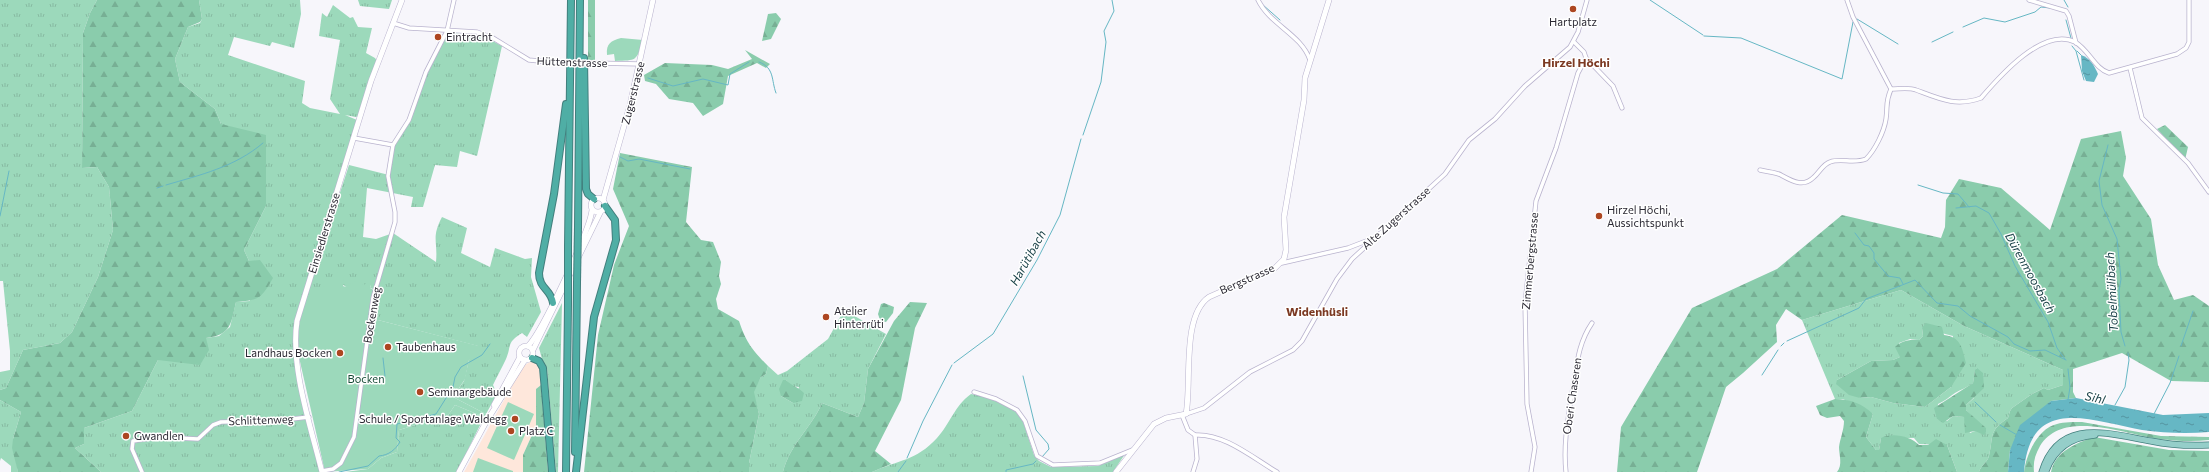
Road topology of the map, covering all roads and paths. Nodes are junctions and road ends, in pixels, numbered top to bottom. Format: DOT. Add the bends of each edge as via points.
graph roads {
  1 [pos="402,0"];
  2 [pos="454,0"];
  3 [pos="571,0"];
  4 [pos="580,0"];
  5 [pos="653,0"];
  6 [pos="1258,0"];
  7 [pos="1329,0"];
  8 [pos="1587,0"];
  9 [pos="1847,0"];
  10 [pos="2029,0"];
  11 [pos="2189,0"];
  12 [pos="393,23"];
  13 [pos="447,31"];
  14 [pos="1574,42"];
  15 [pos="2076,43"];
  16 [pos="1304,46"];
  17 [pos="1314,46"];
  18 [pos="1586,58"];
  19 [pos="1310,60"];
  20 [pos="640,64"];
  21 [pos="2130,68"];
  22 [pos="570,70"];
  23 [pos="1891,89"];
  24 [pos="1622,108"];
  25 [pos="354,138"];
  26 [pos="393,145"];
  27 [pos="1760,170"];
  28 [pos="2209,192"];
  29 [pos="600,201"];
  30 [pos="592,210"];
  31 [pos="600,213"];
  32 [pos="1375,238"];
  33 [pos="1282,263"];
  34 [pos="553,302"];
  35 [pos="1592,323"];
  36 [pos="528,346"];
  37 [pos="533,350"];
  38 [pos="520,357"];
  39 [pos="528,359"];
  40 [pos="974,392"];
  41 [pos="1184,414"];
  42 [pos="309,417"];
  43 [pos="486,422"];
  44 [pos="1195,435"];
  45 [pos="2133,438"];
  46 [pos="2209,445"];
  47 [pos="1132,450"];
  48 [pos="322,471"];
  49 [pos="142,472"];
  50 [pos="459,472"];
  51 [pos="552,472"];
  52 [pos="566,472"];
  53 [pos="576,472"];
  54 [pos="1116,472"];
  55 [pos="1193,472"];
  56 [pos="1277,472"];
  57 [pos="1530,472"];
  58 [pos="1566,472"];
  59 [pos="2042,472"];
  60 [pos="2046,472"];
  1 -- 12 [label="street, Einsiedlerstrasse"];
  2 -- 13 [label="street, Bockenweg"];
  3 -- 22 [label="highway"];
  4 -- 29 [label="highway" via="586,125 586,189 588,194"];
  4 -- 53 [label="highway, bridge"];
  5 -- 20 [label="street, Zugerstrasse"];
  6 -- 16 [label="street" via="1266,12"];
  7 -- 17 [label="street, Bergstrasse"];
  8 -- 14 [label="street, Alte Zugerstrasse"];
  9 -- 23 [label="street" via="1853,17"];
  10 -- 15 [label="street" via="2066,11 2070,16"];
  11 -- 21 [label="street" via="2189,42 2186,48 2177,54"];
  12 -- 13 [label="street, Hüttenstrasse" via="409,28"];
  12 -- 25 [label="street, Einsiedlerstrasse" via="371,81"];
  13 -- 20 [label="street, Hüttenstrasse, bridge" via="482,34 530,60"];
  13 -- 26 [label="street, Bockenweg" via="426,72 409,120"];
  14 -- 18 [label="street"];
  14 -- 32 [label="street, Alte Zugerstrasse" via="1525,86 1495,119 1469,140 1445,174"];
  15 -- 21 [label="street" via="2106,72"];
  15 -- 23 [label="street" via="2054,41 2020,57 1981,98 1975,100 1947,101 1916,90"];
  16 -- 17 [label="street"];
  16 -- 19 [label="street"];
  17 -- 19 [label="street, Bergstrasse"];
  18 -- 24 [label="street" via="1613,86"];
  18 -- 57 [label="street, Zimmerbergstrasse" via="1578,73 1556,148 1536,201 1525,304 1527,404 1535,447"];
  19 -- 33 [label="street, Bergstrasse" via="1304,81 1304,100 1284,217 1286,250"];
  20 -- 29 [label="street, Zugerstrasse" via="626,120"];
  21 -- 28 [label="street" via="2142,118 2188,163"];
  22 -- 34 [label="highway" via="558,174 539,270 540,283"];
  22 -- 52 [label="highway, bridge"];
  23 -- 27 [label="street" via="1885,101 1886,119 1883,129 1866,159 1831,161 1813,179 1800,184 1785,179 1782,175"];
  25 -- 26 [label="street"];
  25 -- 42 [label="street, Einsiedlerstrasse" via="297,321 295,355"];
  26 -- 48 [label="street, Bockenweg" via="388,176 395,222 373,298 356,431 341,463 333,469"];
  29 -- 30 [label="street, Zugerstrasse" via="591,203"];
  29 -- 31 [label="street, Zugerstrasse"];
  29 -- 53 [label="highway" via="616,221 615,244 594,317"];
  30 -- 31 [label="street"];
  30 -- 34 [label="street, Zugerstrasse"];
  31 -- 37 [label="street, Zugerstrasse"];
  32 -- 33 [label="street" via="1348,248"];
  32 -- 41 [label="street, Alte Zugerstrasse" via="1352,259 1337,279 1302,341 1293,350 1257,367 1211,404"];
  33 -- 41 [label="street, Bergstrasse" via="1209,297 1201,304 1196,314 1189,350"];
  34 -- 36 [label="street, Zugerstrasse"];
  35 -- 58 [label="street, Oberi Chaseren" via="1580,343 1575,367 1566,426"];
  36 -- 37 [label="street"];
  36 -- 38 [label="street, Zugerstrasse" via="520,349"];
  37 -- 39 [label="street, Zugerstrasse"];
  38 -- 39 [label="street"];
  38 -- 43 [label="street, Zugerstrasse"];
  39 -- 43 [label="street, Zugerstrasse"];
  39 -- 51 [label="highway" via="539,361 543,368"];
  40 -- 47 [label="street" via="1018,410 1026,421 1037,456 1053,466 1100,463"];
  41 -- 44 [label="street" via="1188,430"];
  41 -- 47 [label="street" via="1154,424"];
  42 -- 48 [label="street, Einsiedlerstrasse"];
  42 -- 49 [label="street, Schlittenweg" via="274,421 221,422 213,425 198,439 151,438 133,441 132,449"];
  43 -- 50 [label="street, Zugerstrasse"];
  44 -- 55 [label="street" via="1197,459"];
  44 -- 56 [label="street" via="1205,434 1222,440"];
  45 -- 46 [label="main road" via="2178,445"];
  45 -- 59 [label="main road" via="2101,431 2074,436 2055,448 2047,458"];
  45 -- 60 [label="main road" via="2097,435 2075,439 2058,451"];
  47 -- 54 [label="street"];
}
